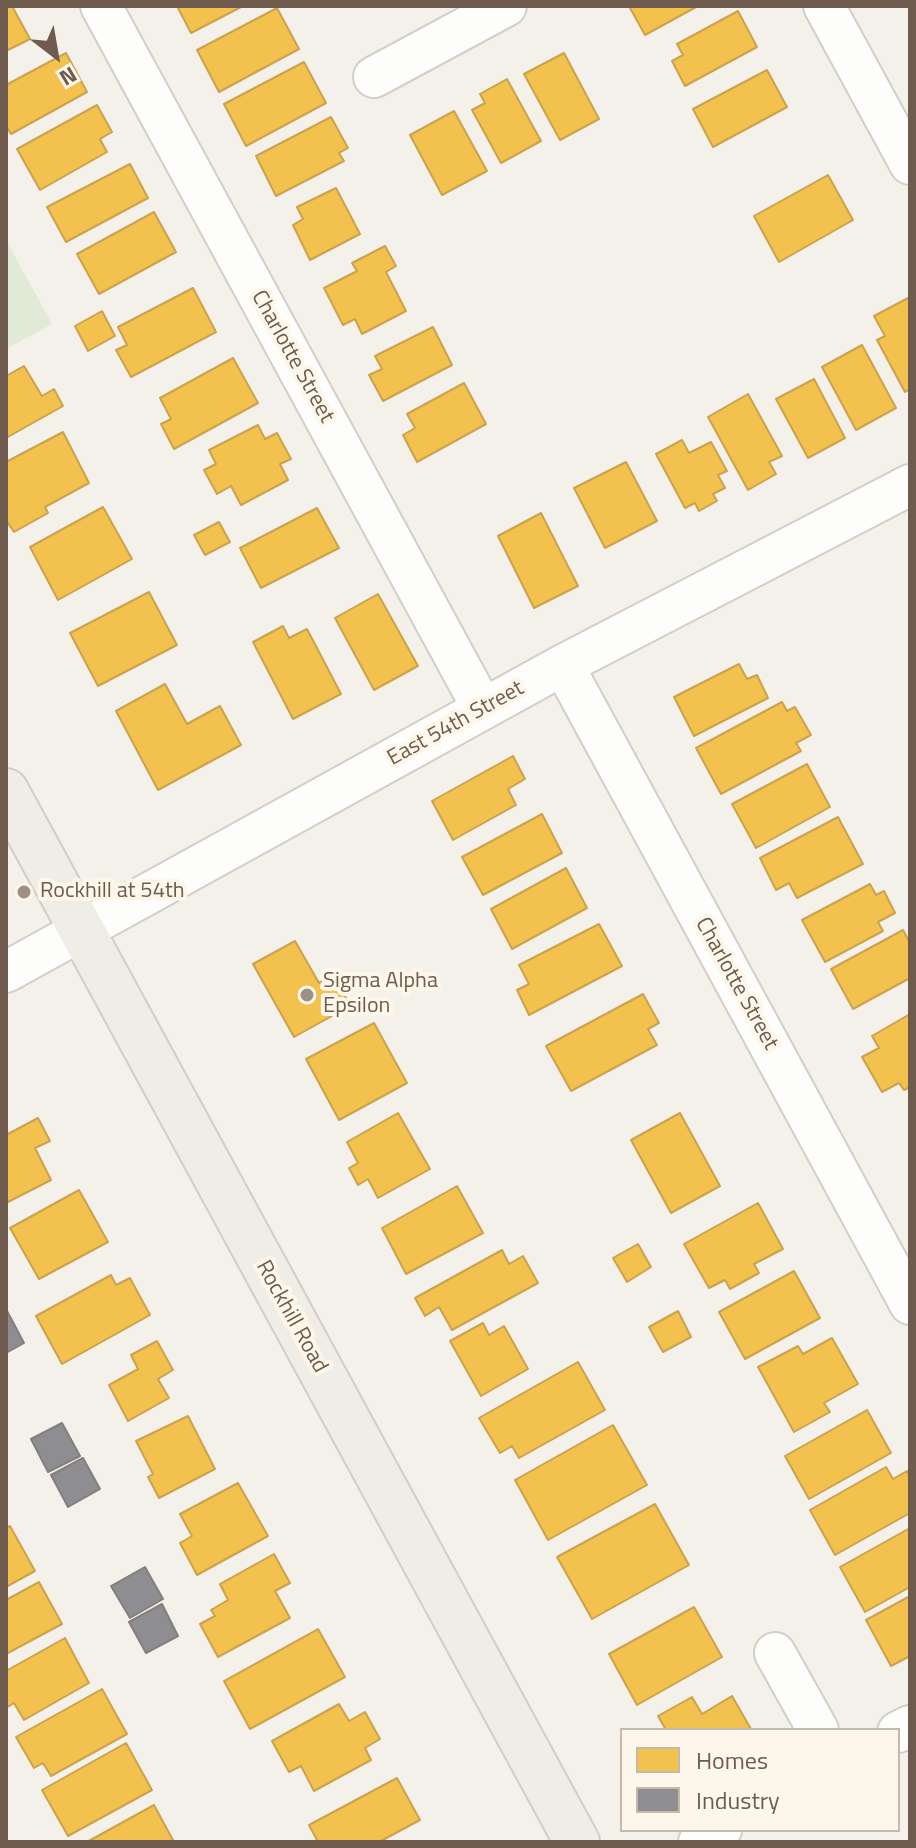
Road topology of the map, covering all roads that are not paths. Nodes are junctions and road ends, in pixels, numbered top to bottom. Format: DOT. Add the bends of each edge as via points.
graph roads {
  1 [pos="101,6"];
  2 [pos="506,6"];
  3 [pos="824,6"];
  4 [pos="374,77"];
  5 [pos="910,164"];
  6 [pos="910,485"];
  7 [pos="563,665"];
  8 [pos="483,709"];
  9 [pos="6,791"];
  10 [pos="81,930"];
  11 [pos="6,972"];
  12 [pos="910,1304"];
  13 [pos="775,1653"];
  14 [pos="817,1728"];
  15 [pos="717,1832"];
  16 [pos="577,1842"];
  17 [pos="699,1842"];
  1 -- 8 [label="street, Charlotte Street"];
  2 -- 4 [label="street"];
  3 -- 5 [label="street"];
  6 -- 7 [label="street, East 54th Street"];
  7 -- 8 [label="street, East 54th Street"];
  7 -- 12 [label="street, Charlotte Street"];
  8 -- 10 [label="street, East 54th Street"];
  9 -- 10 [label="main road, Rockhill Road"];
  10 -- 11 [label="street, East 54th Street"];
  10 -- 16 [label="main road, Rockhill Road"];
  13 -- 14 [label="street"];
  15 -- 17 [label="street"];
}
